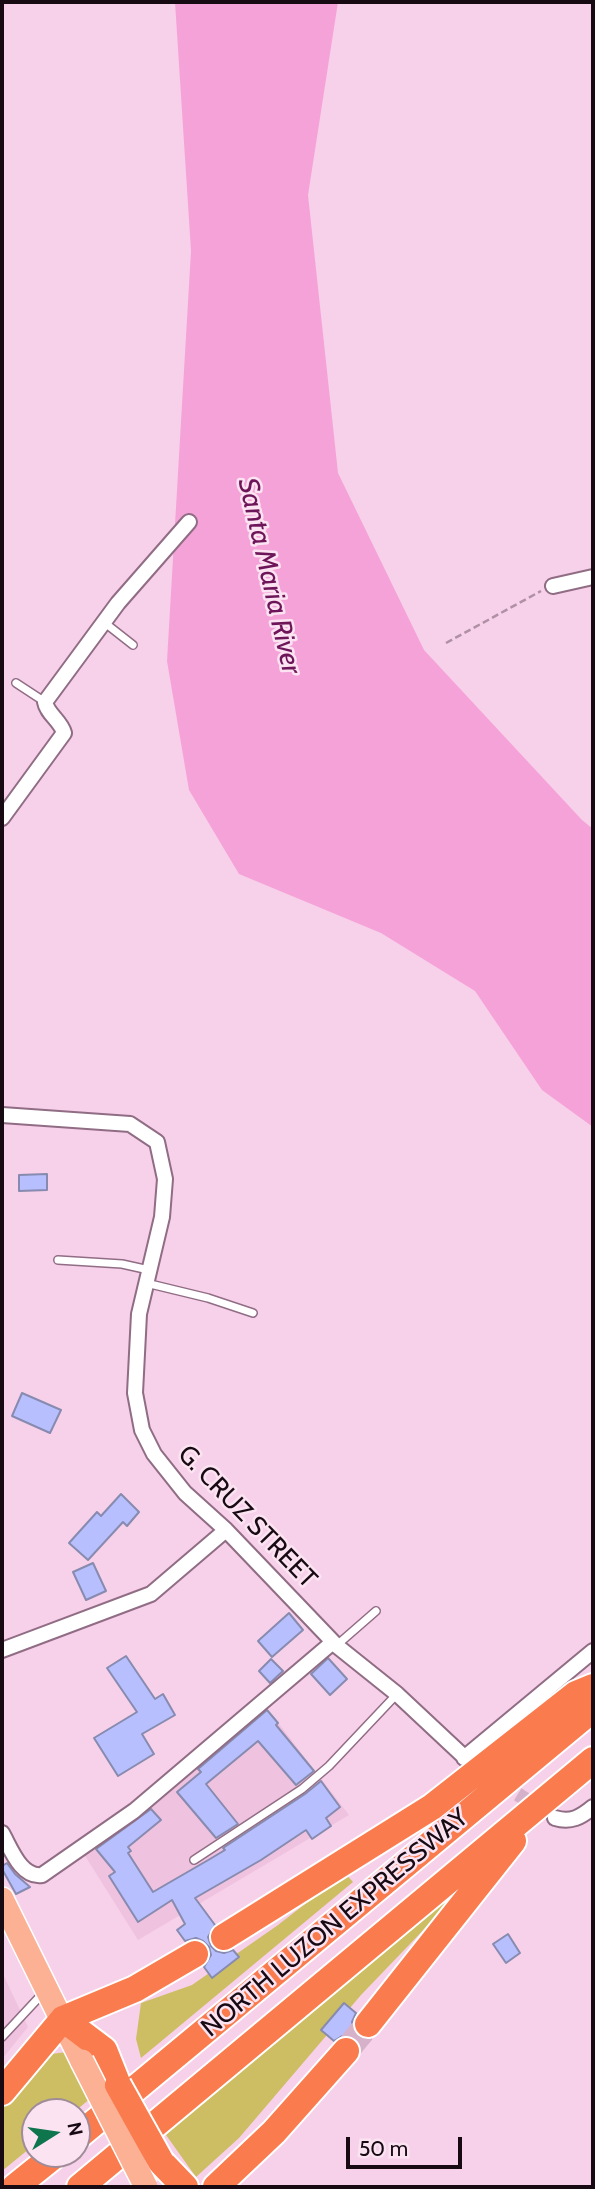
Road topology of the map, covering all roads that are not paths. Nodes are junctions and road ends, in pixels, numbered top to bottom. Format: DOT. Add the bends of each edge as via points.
graph roads {
  1 [pos="190,522"];
  2 [pos="593,577"];
  3 [pos="553,586"];
  4 [pos="105,623"];
  5 [pos="133,645"];
  6 [pos="16,683"];
  7 [pos="44,702"];
  8 [pos="2,818"];
  9 [pos="2,1115"];
  10 [pos="58,1260"];
  11 [pos="147,1277"];
  12 [pos="253,1313"];
  13 [pos="226,1530"];
  14 [pos="376,1611"];
  15 [pos="4,1644"];
  16 [pos="335,1644"];
  17 [pos="593,1651"];
  18 [pos="593,1686"];
  19 [pos="397,1694"];
  20 [pos="593,1709"];
  21 [pos="593,1760"];
  22 [pos="593,1807"];
  23 [pos="548,1810"];
  24 [pos="2,1833"];
  25 [pos="194,1860"];
  26 [pos="2,1899"];
  27 [pos="224,1937"];
  28 [pos="195,1954"];
  29 [pos="47,1989"];
  30 [pos="63,2019"];
  31 [pos="368,2024"];
  32 [pos="2,2037"];
  33 [pos="346,2051"];
  34 [pos="2,2092"];
  35 [pos="91,2125"];
  36 [pos="39,2168"];
  37 [pos="15,2187"];
  38 [pos="80,2187"];
  39 [pos="146,2187"];
  40 [pos="185,2187"];
  41 [pos="216,2187"];
  1 -- 4 [label="street"];
  2 -- 3 [label="street"];
  4 -- 5 [label="lane"];
  4 -- 7 [label="street"];
  6 -- 7 [label="lane"];
  7 -- 8 [label="street" via="64,733"];
  9 -- 11 [label="street, G. CRUZ STREET" via="130,1124 157,1142 165,1179 162,1217"];
  10 -- 11 [label="lane" via="122,1264"];
  11 -- 12 [label="lane"];
  11 -- 13 [label="street, G. CRUZ STREET" via="139,1314 135,1392 142,1430 153,1454 185,1493"];
  13 -- 15 [label="street" via="151,1594"];
  13 -- 16 [label="street, G. CRUZ STREET"];
  14 -- 16 [label="lane"];
  16 -- 19 [label="street, G. CRUZ STREET"];
  16 -- 24 [label="street" via="134,1811 42,1875 27,1873"];
  17 -- 19 [label="street, G. CRUZ STREET" via="469,1762"];
  18 -- 27 [label="highway" via="576,1694 432,1807"];
  19 -- 25 [label="lane" via="302,1789"];
  20 -- 35 [label="highway, NORTH LUZON EXPRESSWAY"];
  21 -- 23 [label="highway, NORTH LUZON EXPRESSWAY"];
  22 -- 23 [label="street" via="565,1821"];
  23 -- 31 [label="highway"];
  23 -- 38 [label="highway, NORTH LUZON EXPRESSWAY"];
  26 -- 29 [label="main road"];
  28 -- 30 [label="highway" via="135,1989"];
  29 -- 30 [label="main road"];
  29 -- 32 [label="lane"];
  30 -- 34 [label="highway"];
  30 -- 39 [label="main road, bridge"];
  30 -- 40 [label="highway, bridge" via="104,2050 161,2162"];
  33 -- 41 [label="highway" via="274,2132"];
  36 -- 37 [label="highway"];
}
